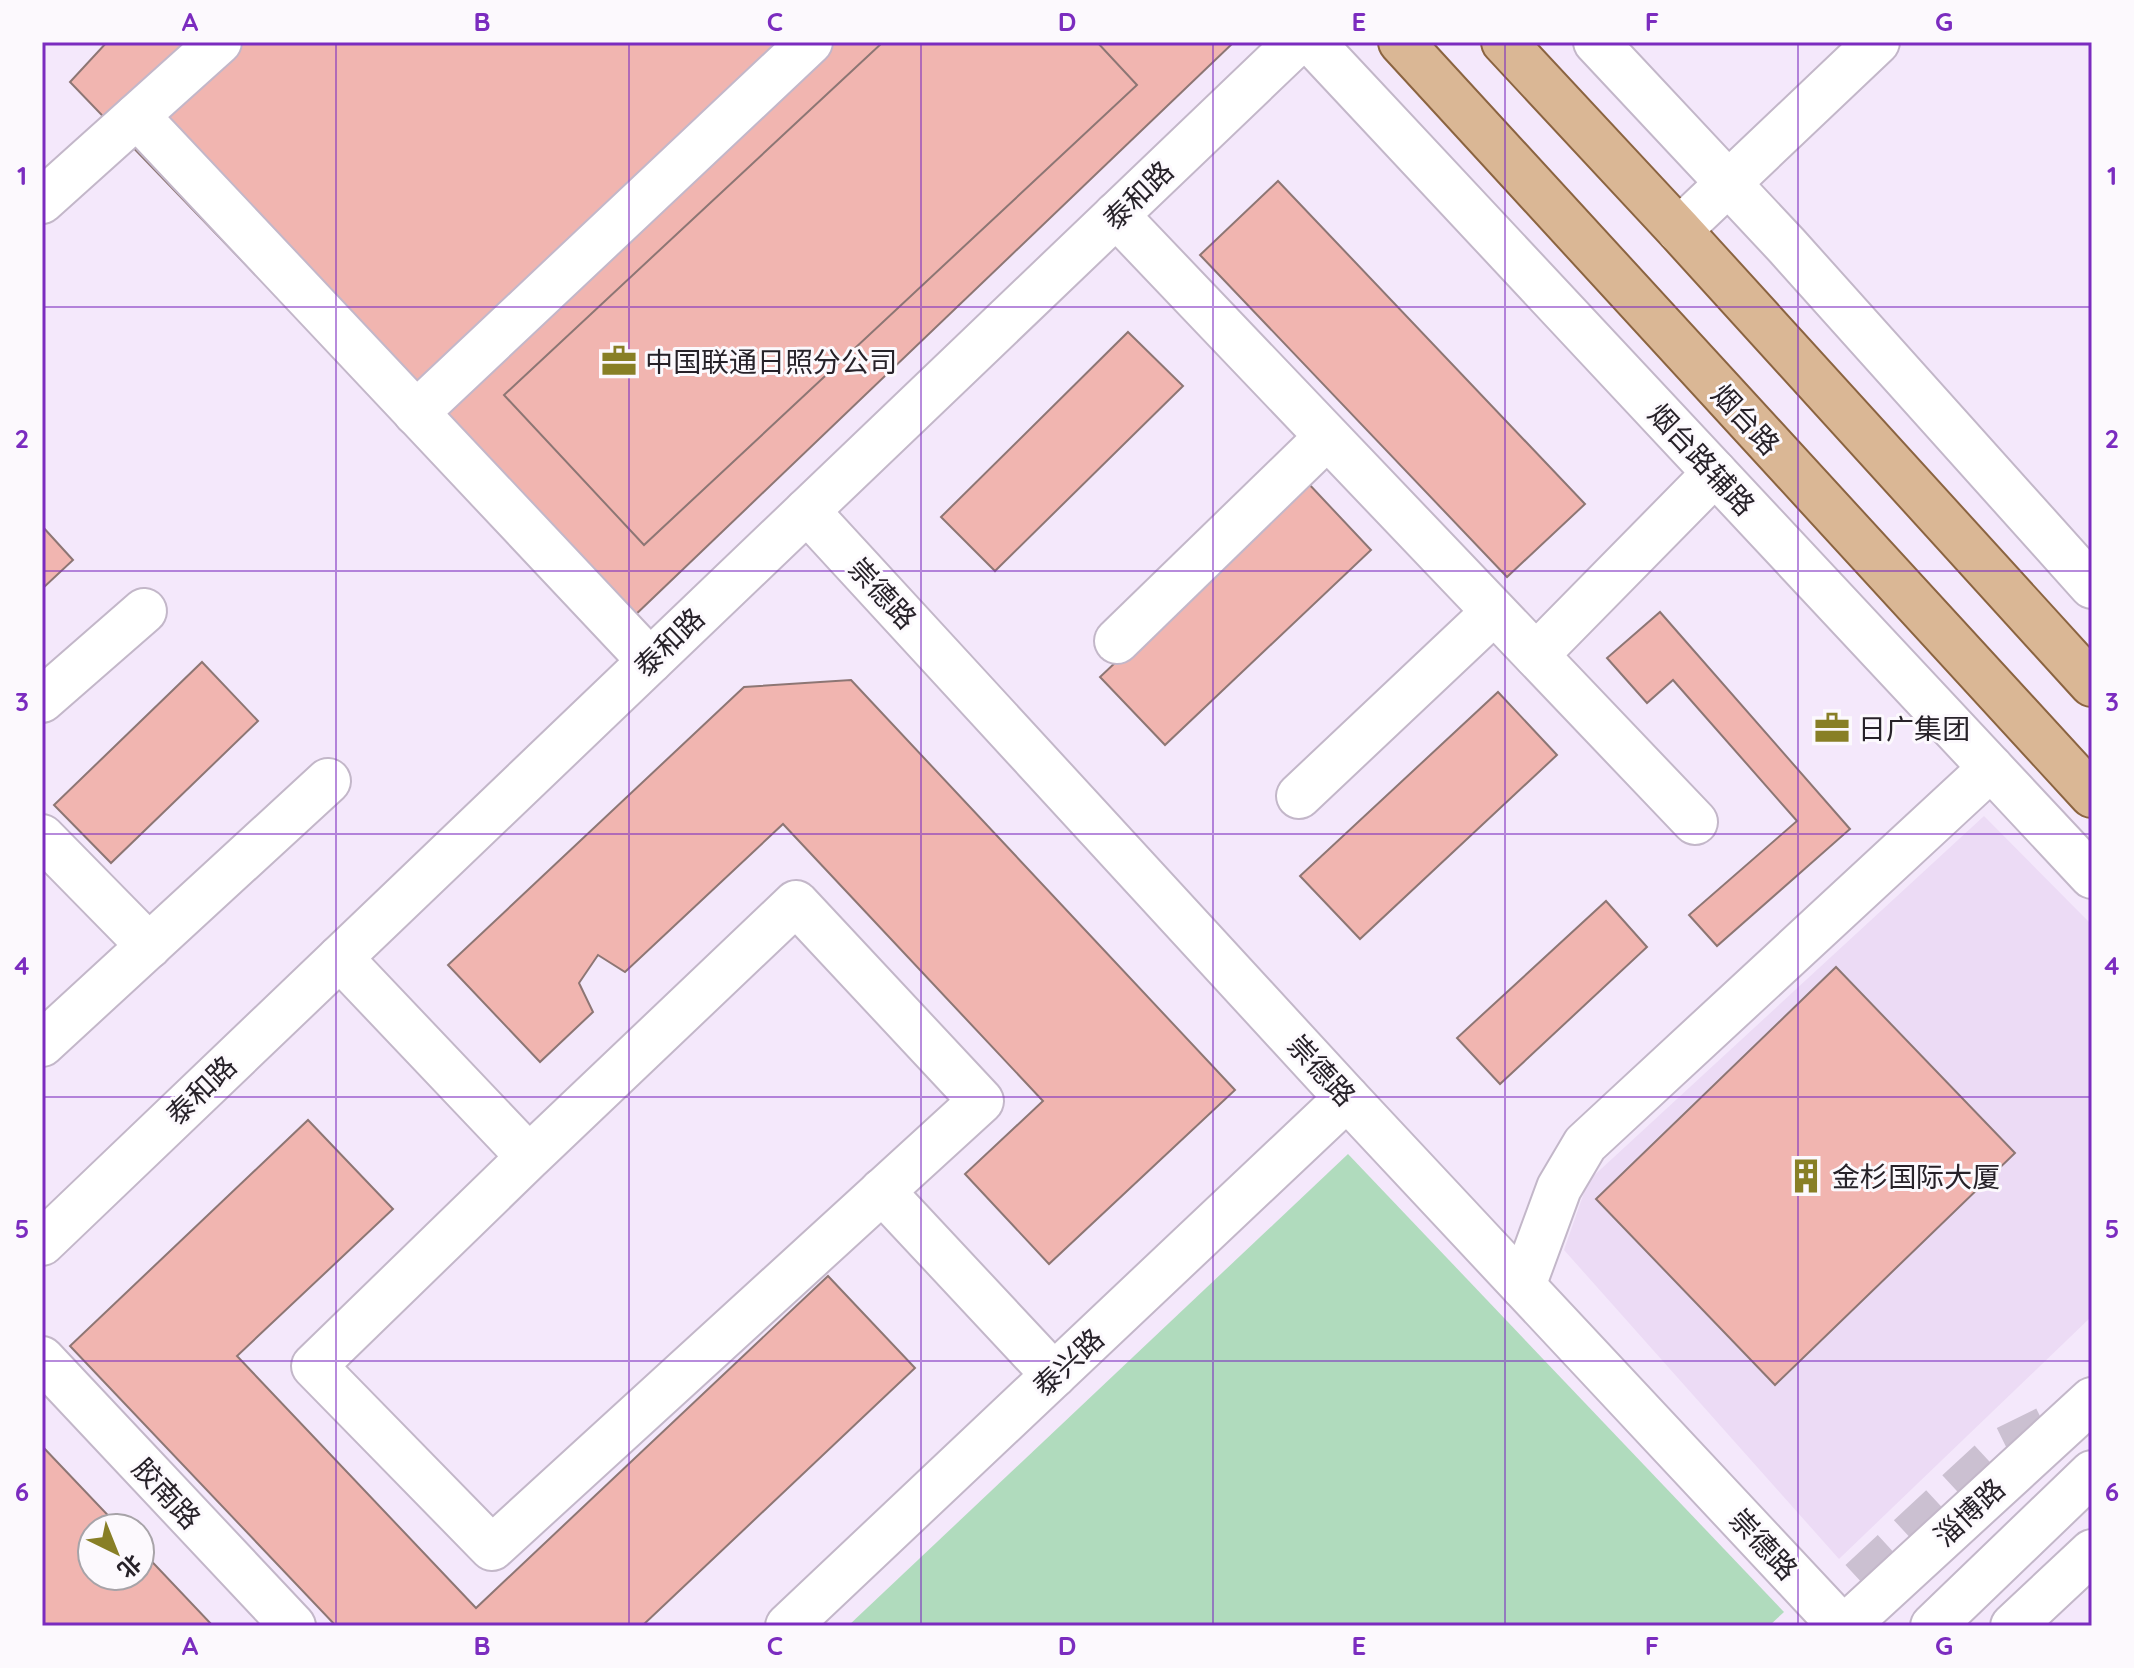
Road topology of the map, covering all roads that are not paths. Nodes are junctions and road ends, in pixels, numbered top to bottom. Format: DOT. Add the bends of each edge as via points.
graph roads {
  1 [pos="219,42"];
  2 [pos="810,42"];
  3 [pos="1297,42"];
  4 [pos="1312,42"];
  5 [pos="1401,42"];
  6 [pos="1504,42"];
  7 [pos="1596,42"];
  8 [pos="1877,42"];
  9 [pos="137,116"];
  10 [pos="1728,184"];
  11 [pos="42,201"];
  12 [pos="1116,215"];
  13 [pos="1679,230"];
  14 [pos="416,413"];
  15 [pos="1327,437"];
  16 [pos="1715,473"];
  17 [pos="807,511"];
  18 [pos="2092,586"];
  19 [pos="144,611"];
  20 [pos="1494,612"];
  21 [pos="1117,641"];
  22 [pos="1536,655"];
  23 [pos="650,661"];
  24 [pos="2092,684"];
  25 [pos="42,700"];
  26 [pos="1991,768"];
  27 [pos="328,781"];
  28 [pos="2092,795"];
  29 [pos="1299,796"];
  30 [pos="1695,822"];
  31 [pos="42,837"];
  32 [pos="2092,876"];
  33 [pos="149,946"];
  34 [pos="340,958"];
  35 [pos="42,1044"];
  36 [pos="1347,1098"];
  37 [pos="529,1157"];
  38 [pos="882,1191"];
  39 [pos="42,1243"];
  40 [pos="1523,1286"];
  41 [pos="42,1359"];
  42 [pos="1054,1375"];
  43 [pos="2092,1400"];
  44 [pos="2092,1473"];
  45 [pos="2092,1552"];
  46 [pos="293,1626"];
  47 [pos="788,1626"];
  48 [pos="1844,1626"];
  49 [pos="1933,1626"];
  50 [pos="2013,1626"];
  1 -- 9 [label="street"];
  2 -- 14 [label="street"];
  3 -- 12 [label="street, 泰和路"];
  4 -- 16 [label="street, 烟台路辅路"];
  5 -- 28 [label="main road, 烟台路"];
  6 -- 13 [label="main road"];
  7 -- 10 [label="street"];
  8 -- 10 [label="street"];
  9 -- 11 [label="street"];
  9 -- 14 [label="street"];
  10 -- 13 [label="street"];
  10 -- 18 [label="street"];
  12 -- 15 [label="street"];
  12 -- 17 [label="street, 泰和路"];
  13 -- 24 [label="main road"];
  14 -- 23 [label="street"];
  15 -- 20 [label="street"];
  15 -- 21 [label="street"];
  16 -- 22 [label="street"];
  16 -- 26 [label="street, 烟台路辅路"];
  17 -- 23 [label="street, 泰和路"];
  17 -- 36 [label="street, 崇德路"];
  19 -- 25 [label="street"];
  20 -- 22 [label="street"];
  20 -- 29 [label="street"];
  22 -- 30 [label="street"];
  23 -- 34 [label="street, 泰和路"];
  26 -- 32 [label="street, 烟台路辅路"];
  26 -- 40 [label="street" via="1585,1144 1559,1188"];
  27 -- 33 [label="street"];
  31 -- 33 [label="street"];
  33 -- 35 [label="street"];
  34 -- 37 [label="street"];
  34 -- 39 [label="street, 泰和路"];
  36 -- 40 [label="street, 崇德路"];
  36 -- 42 [label="street, 泰兴路"];
  37 -- 38 [label="street" via="796,903 981,1101"];
  37 -- 38 [label="street" via="314,1366 492,1548"];
  38 -- 42 [label="street"];
  40 -- 48 [label="street, 崇德路"];
  41 -- 46 [label="street, 胶南路"];
  42 -- 47 [label="street, 泰兴路"];
  43 -- 48 [label="street, 淄博路"];
  44 -- 49 [label="street"];
  45 -- 50 [label="street"];
}
